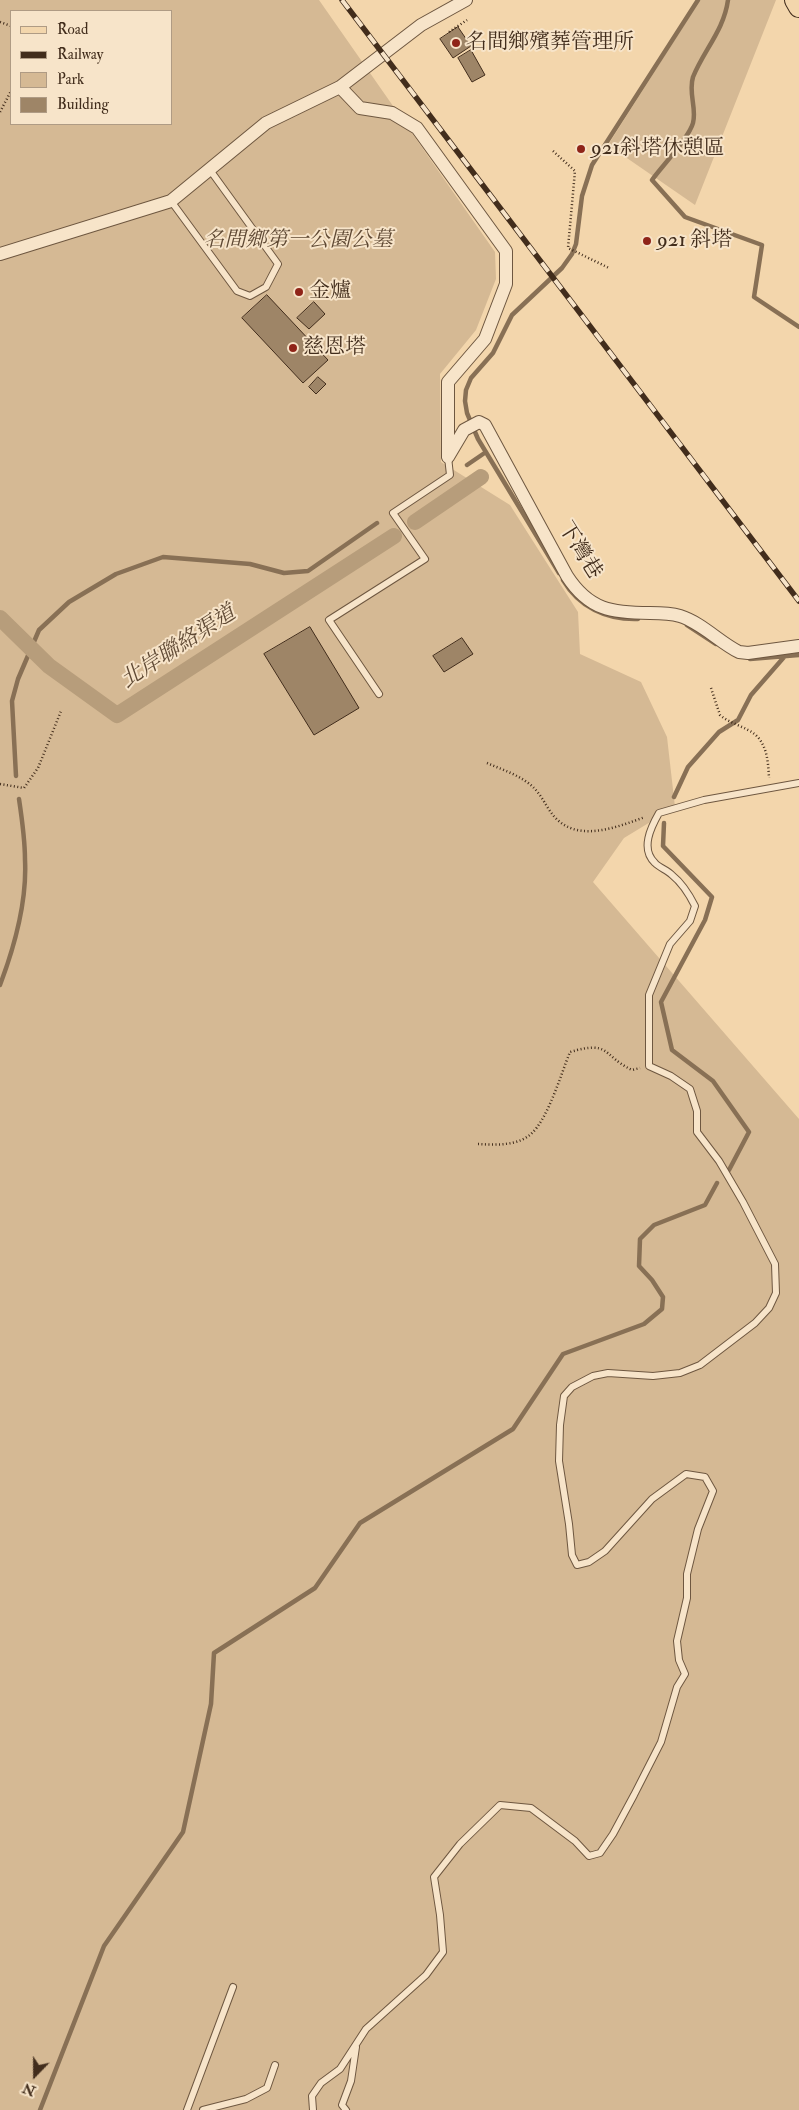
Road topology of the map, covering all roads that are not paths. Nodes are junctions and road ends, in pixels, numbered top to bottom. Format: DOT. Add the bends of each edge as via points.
graph roads {
  1 [pos="466,0"];
  2 [pos="795,0"];
  3 [pos="799,7"];
  4 [pos="340,88"];
  5 [pos="210,170"];
  6 [pos="171,201"];
  7 [pos="0,254"];
  8 [pos="448,457"];
  9 [pos="797,646"];
  10 [pos="379,694"];
  11 [pos="799,782"];
  12 [pos="233,1988"];
  13 [pos="356,2043"];
  14 [pos="275,2065"];
  15 [pos="186,2110"];
  16 [pos="203,2110"];
  17 [pos="312,2110"];
  18 [pos="346,2110"];
  1 -- 4 [label="street" via="421,25"];
  2 -- 3 [label="main road"];
  4 -- 5 [label="street" via="266,123"];
  4 -- 8 [label="street" via="360,108 392,113 417,128 506,251 506,284 485,339 448,382"];
  5 -- 6 [label="street"];
  5 -- 6 [label="lane" via="278,264 266,287 250,296 237,291"];
  6 -- 7 [label="street"];
  8 -- 9 [label="street, 下灣巷" via="464,430 479,422 485,425 567,576 587,600 611,611 681,616 740,652"];
  8 -- 10 [label="lane" via="450,475 393,513 425,559 328,620"];
  11 -- 13 [label="lane" via="704,800 658,813 649,831 648,848 654,862 688,892 695,906 690,921 670,944 650,995 649,1066 690,1090 697,1111 697,1132 719,1160 775,1264 776,1293 769,1308 737,1338 700,1365 671,1374 638,1376 608,1373 593,1376 572,1387 564,1396 560,1425 559,1460 572,1555 577,1565 589,1562 605,1551 652,1499 686,1474 705,1477 713,1492 698,1529 687,1574 687,1598 677,1640 679,1660 685,1674 677,1687 660,1742 600,1853 590,1856 531,1808 500,1805 460,1844 434,1877 443,1952 426,1975 366,2029"];
  12 -- 15 [label="lane"];
  13 -- 17 [label="lane" via="340,2068 321,2083 312,2096"];
  13 -- 18 [label="lane" via="350,2081 342,2105"];
  14 -- 16 [label="lane" via="267,2088 246,2099"];
}
